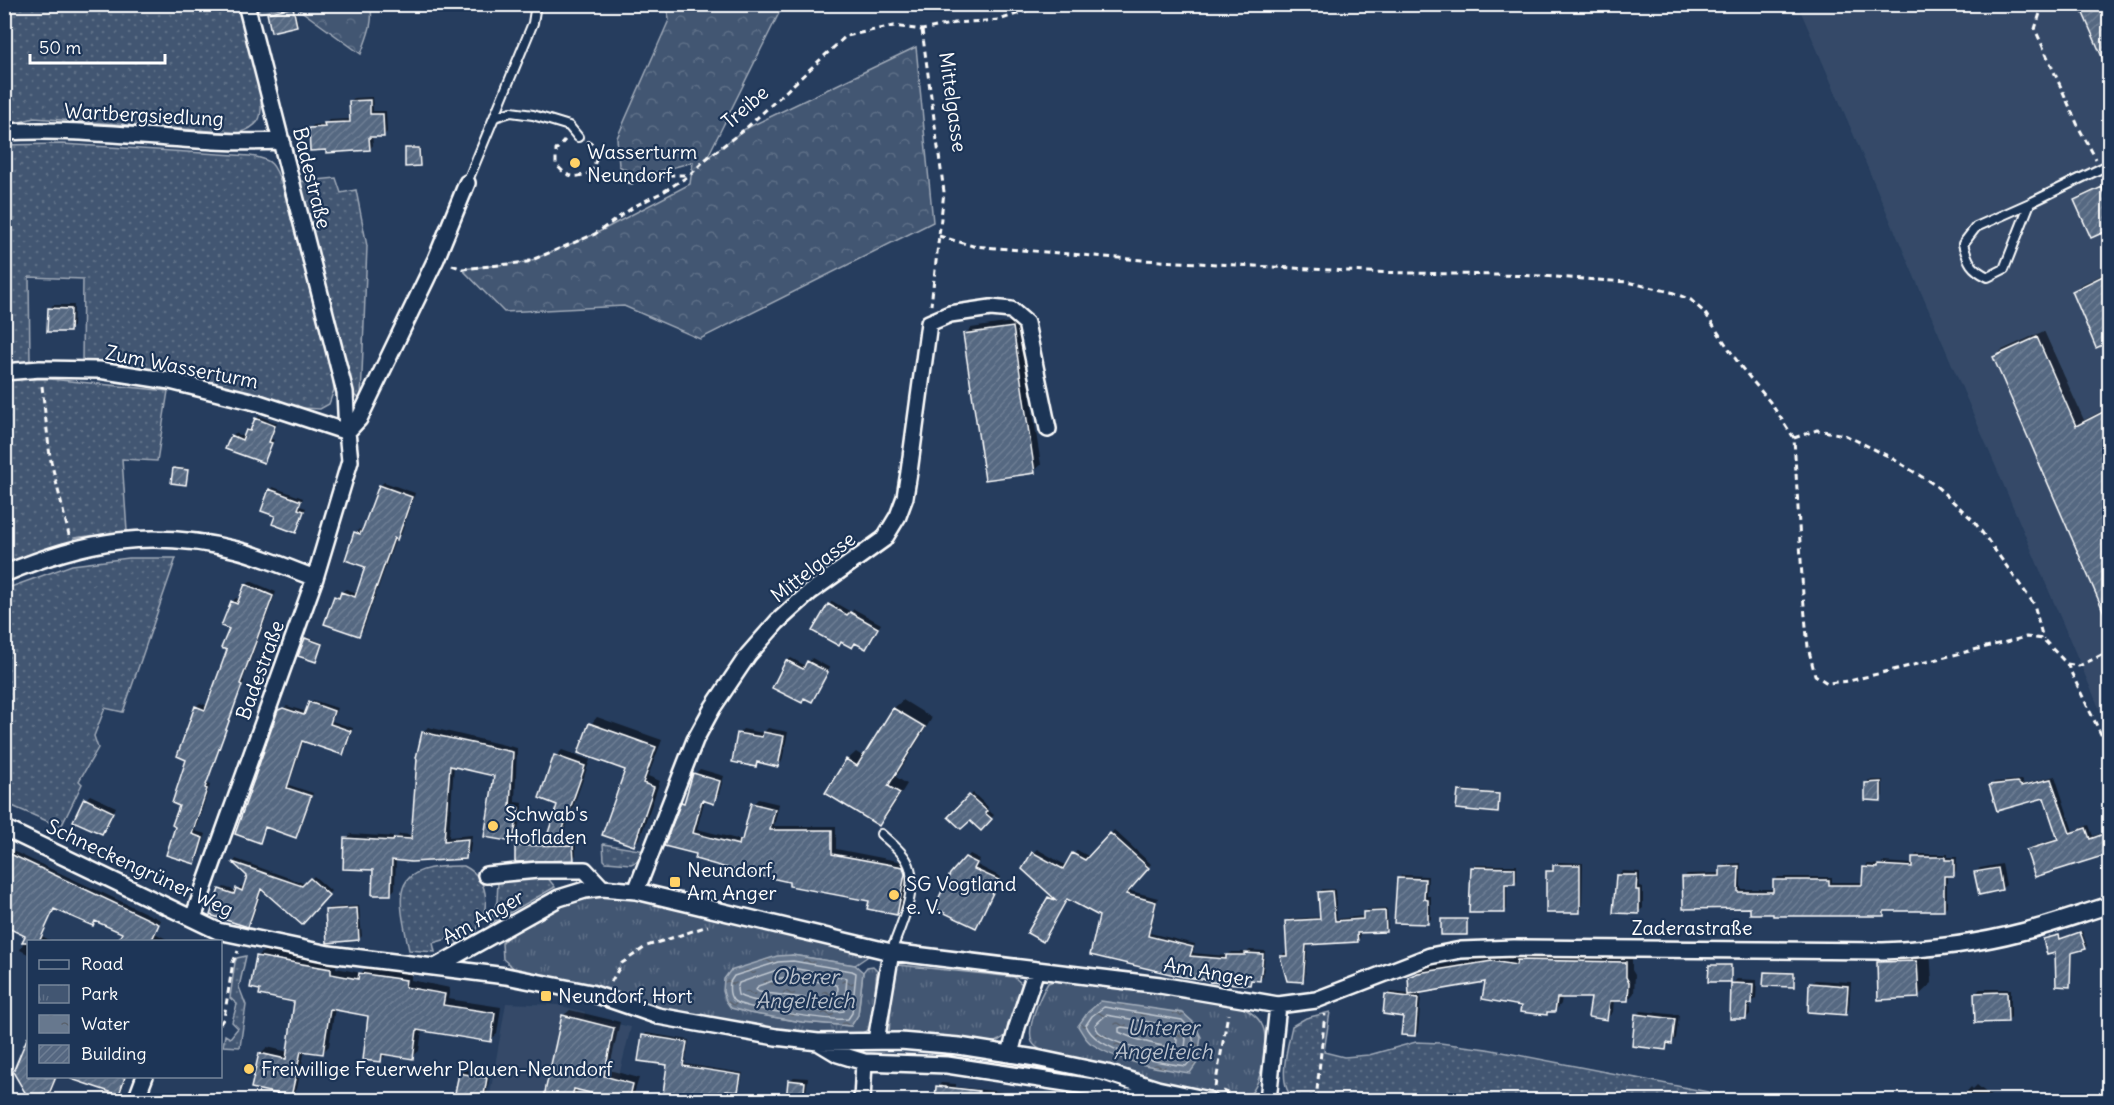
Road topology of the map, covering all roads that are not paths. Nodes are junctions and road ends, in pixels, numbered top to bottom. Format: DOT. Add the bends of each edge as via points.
graph roads {
  1 [pos="246,4"];
  2 [pos="536,4"];
  3 [pos="495,117"];
  4 [pos="4,132"];
  5 [pos="578,137"];
  6 [pos="282,141"];
  7 [pos="2109,164"];
  8 [pos="467,183"];
  9 [pos="2030,203"];
  10 [pos="4,372"];
  11 [pos="1048,429"];
  12 [pos="347,432"];
  13 [pos="4,574"];
  14 [pos="315,578"];
  15 [pos="4,828"];
  16 [pos="881,834"];
  17 [pos="486,875"];
  18 [pos="602,888"];
  19 [pos="636,891"];
  20 [pos="2109,905"];
  21 [pos="193,918"];
  22 [pos="216,936"];
  23 [pos="891,952"];
  24 [pos="438,966"];
  25 [pos="1035,970"];
  26 [pos="1278,1005"];
  27 [pos="876,1041"];
  28 [pos="818,1042"];
  29 [pos="1010,1054"];
  30 [pos="864,1062"];
  31 [pos="145,1078"];
  32 [pos="1157,1089"];
  33 [pos="1212,1094"];
  34 [pos="136,1101"];
  35 [pos="862,1101"];
  36 [pos="1268,1101"];
  1 -- 6 [label="street, Badestraße"];
  2 -- 3 [label="lane"];
  3 -- 5 [label="lane" via="511,112 533,115 569,126"];
  3 -- 8 [label="lane"];
  4 -- 6 [label="street, Wartbergsiedlung" via="71,131 208,141"];
  6 -- 12 [label="street, Badestraße" via="345,393"];
  7 -- 9 [label="lane"];
  8 -- 12 [label="street" via="436,259 359,419"];
  9 -- 9 [label="lane" via="1976,227 1963,244 1968,263 1976,271 1988,277 2004,269"];
  10 -- 12 [label="street, Zum Wasserturm" via="99,370 170,381 260,403"];
  11 -- 19 [label="street, Mittelgasse" via="1026,323 1011,310 991,308 950,314 929,323 905,497 898,516 884,539 810,592 777,622 742,664 695,740"];
  12 -- 14 [label="street, Badestraße" via="350,461"];
  13 -- 14 [label="street" via="72,549 118,539 162,539 237,550"];
  14 -- 21 [label="street, Badestraße"];
  15 -- 21 [label="street, Schneckengrüner Weg"];
  16 -- 23 [label="lane" via="906,859 912,871 908,906"];
  17 -- 18 [label="street" via="585,870"];
  18 -- 19 [label="street, Am Anger"];
  18 -- 24 [label="street, Am Anger" via="559,898"];
  19 -- 23 [label="street, Am Anger"];
  20 -- 26 [label="street, Zaderastraße" via="2022,932 1918,949 1461,950 1405,964 1316,1000"];
  21 -- 22 [label="street, Schneckengrüner Weg"];
  22 -- 24 [label="street, Schneckengrüner Weg"];
  23 -- 25 [label="street, Am Anger"];
  23 -- 27 [label="street"];
  24 -- 28 [label="street, Am Anger" via="602,996 658,1016"];
  25 -- 26 [label="street, Am Anger"];
  25 -- 29 [label="street"];
  26 -- 36 [label="street"];
  27 -- 28 [label="street, Am Anger"];
  27 -- 29 [label="street, Am Anger"];
  28 -- 30 [label="street, Am Anger" via="838,1054"];
  29 -- 32 [label="street, Am Anger" via="1107,1073"];
  30 -- 32 [label="street, Am Anger" via="947,1065 1099,1088 1125,1097 1142,1097"];
  30 -- 35 [label="street"];
  31 -- 34 [label="street"];
  32 -- 33 [label="street, Am Anger"];
}
